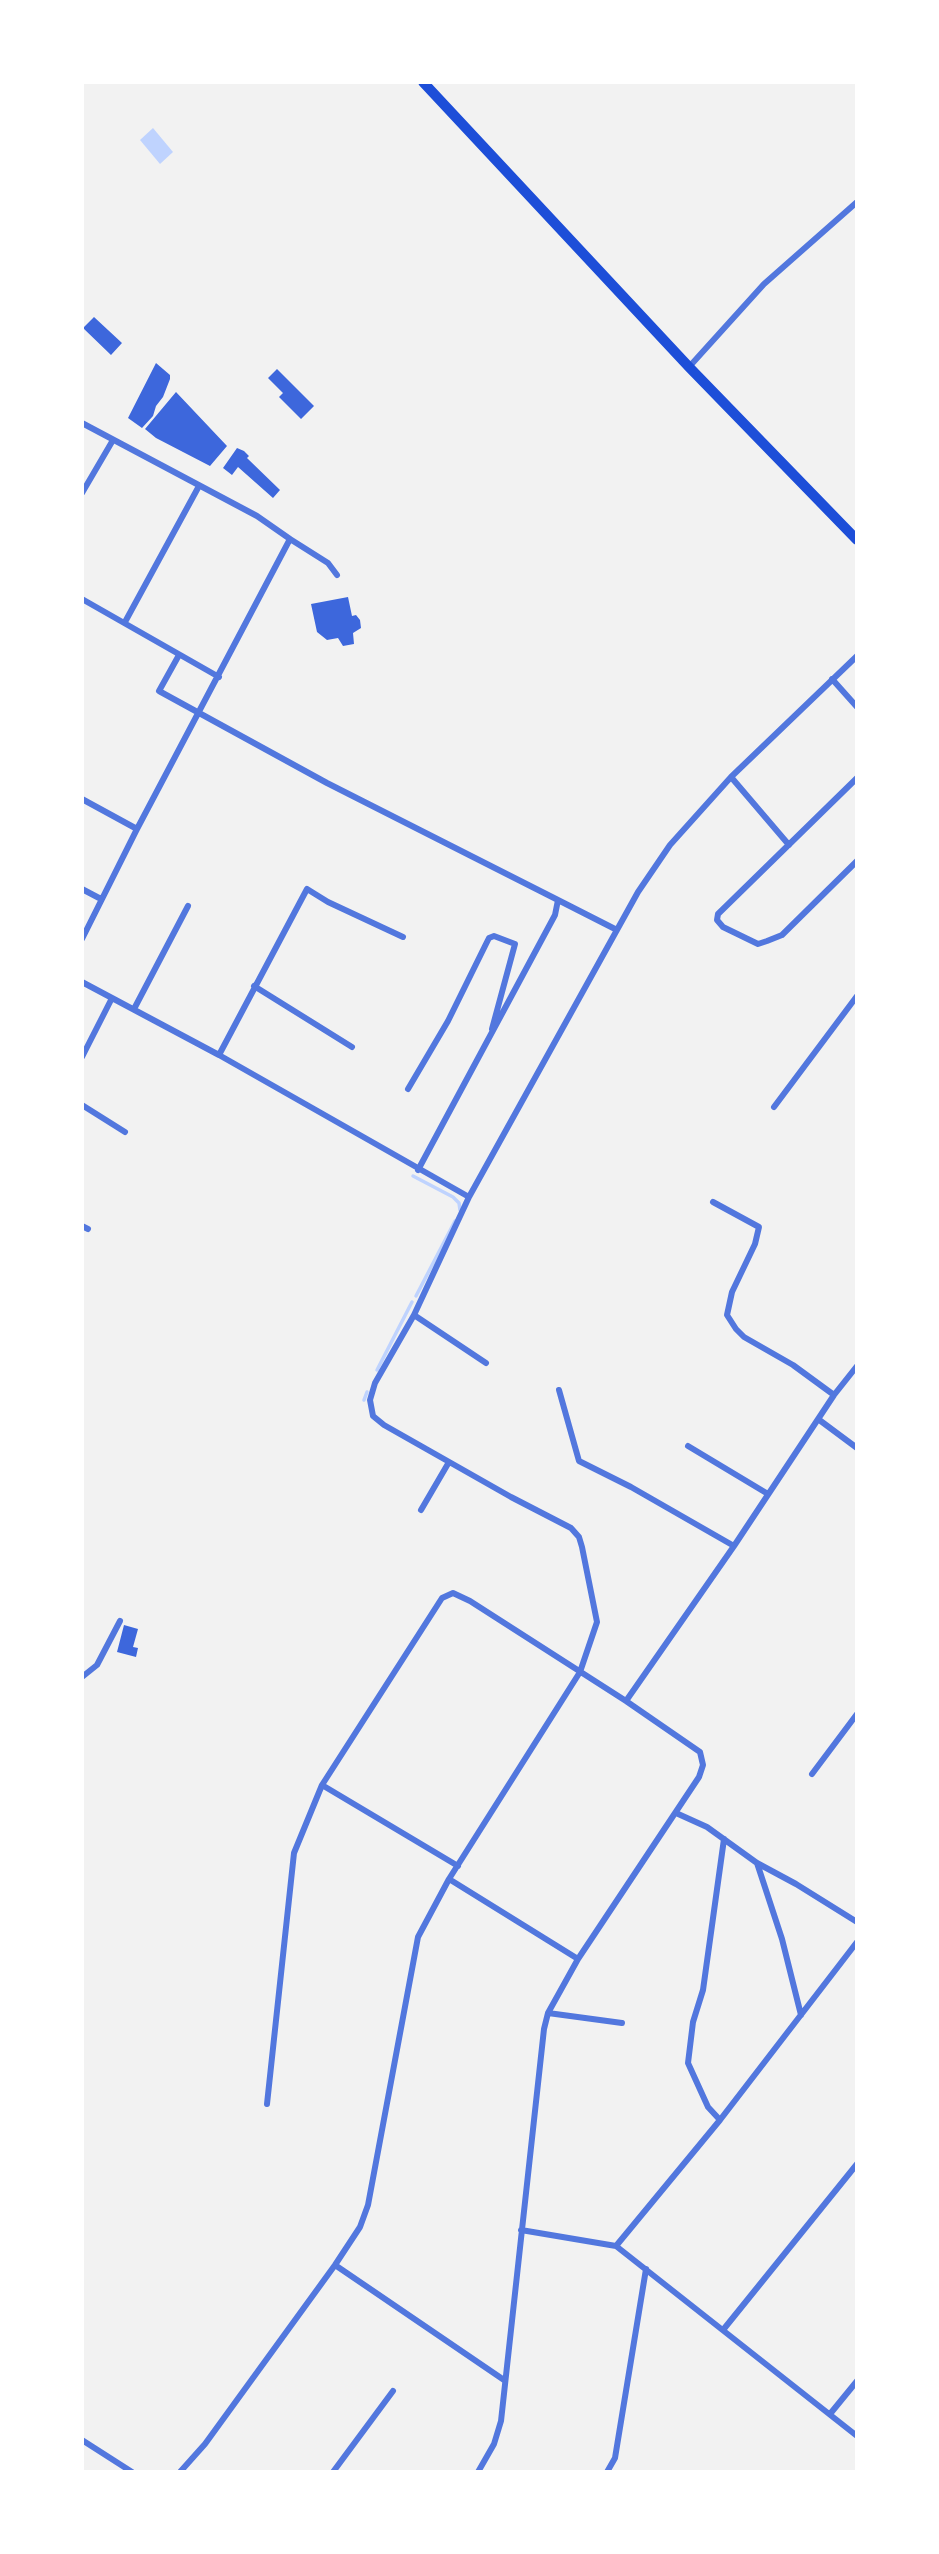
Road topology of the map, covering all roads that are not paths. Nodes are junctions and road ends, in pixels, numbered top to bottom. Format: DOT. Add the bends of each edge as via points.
graph roads {
  1 [pos="423,82"];
  2 [pos="857,202"];
  3 [pos="688,368"];
  4 [pos="82,424"];
  5 [pos="113,440"];
  6 [pos="199,486"];
  7 [pos="82,493"];
  8 [pos="290,539"];
  9 [pos="857,540"];
  10 [pos="337,575"];
  11 [pos="82,598"];
  12 [pos="125,622"];
  13 [pos="179,655"];
  14 [pos="857,656"];
  15 [pos="219,677"];
  16 [pos="832,679"];
  17 [pos="857,707"];
  18 [pos="199,713"];
  19 [pos="731,777"];
  20 [pos="857,778"];
  21 [pos="82,799"];
  22 [pos="137,830"];
  23 [pos="789,845"];
  24 [pos="857,861"];
  25 [pos="82,889"];
  26 [pos="102,899"];
  27 [pos="558,900"];
  28 [pos="188,906"];
  29 [pos="617,930"];
  30 [pos="402,937"];
  31 [pos="82,939"];
  32 [pos="82,982"];
  33 [pos="254,986"];
  34 [pos="857,996"];
  35 [pos="112,998"];
  36 [pos="134,1009"];
  37 [pos="489,1041"];
  38 [pos="352,1047"];
  39 [pos="219,1055"];
  40 [pos="82,1057"];
  41 [pos="408,1089"];
  42 [pos="82,1105"];
  43 [pos="774,1107"];
  44 [pos="125,1132"];
  45 [pos="418,1170"];
  46 [pos="469,1197"];
  47 [pos="713,1202"];
  48 [pos="414,1315"];
  49 [pos="486,1363"];
  50 [pos="857,1366"];
  51 [pos="559,1390"];
  52 [pos="834,1395"];
  53 [pos="818,1419"];
  54 [pos="688,1447"];
  55 [pos="857,1448"];
  56 [pos="449,1462"];
  57 [pos="768,1493"];
  58 [pos="421,1510"];
  59 [pos="734,1546"];
  60 [pos="120,1621"];
  61 [pos="580,1672"];
  62 [pos="82,1678"];
  63 [pos="626,1701"];
  64 [pos="857,1714"];
  65 [pos="812,1774"];
  66 [pos="322,1784"];
  67 [pos="676,1813"];
  68 [pos="723,1839"];
  69 [pos="757,1863"];
  70 [pos="458,1866"];
  71 [pos="449,1879"];
  72 [pos="857,1922"];
  73 [pos="857,1942"];
  74 [pos="579,1959"];
  75 [pos="548,2013"];
  76 [pos="801,2015"];
  77 [pos="622,2023"];
  78 [pos="267,2104"];
  79 [pos="720,2120"];
  80 [pos="857,2164"];
  81 [pos="522,2230"];
  82 [pos="616,2246"];
  83 [pos="335,2265"];
  84 [pos="646,2269"];
  85 [pos="723,2330"];
  86 [pos="504,2380"];
  87 [pos="857,2381"];
  88 [pos="393,2391"];
  89 [pos="830,2414"];
  90 [pos="857,2436"];
  91 [pos="82,2441"];
  92 [pos="132,2472"];
  93 [pos="180,2472"];
  94 [pos="333,2472"];
  95 [pos="478,2472"];
  96 [pos="607,2472"];
  1 -- 3 [label="highway"];
  2 -- 3 [label="street" via="764,284"];
  3 -- 9 [label="highway"];
  4 -- 5 [label="street"];
  5 -- 6 [label="street"];
  5 -- 7 [label="street"];
  6 -- 8 [label="street"];
  6 -- 12 [label="street"];
  8 -- 10 [label="street" via="328,563"];
  8 -- 15 [label="street"];
  11 -- 12 [label="street"];
  12 -- 13 [label="street"];
  13 -- 15 [label="street"];
  13 -- 18 [label="street" via="159,691"];
  14 -- 16 [label="street"];
  15 -- 18 [label="street"];
  16 -- 17 [label="street"];
  16 -- 19 [label="street"];
  18 -- 22 [label="street"];
  18 -- 27 [label="street"];
  19 -- 23 [label="street"];
  19 -- 29 [label="street" via="670,845"];
  20 -- 23 [label="street"];
  21 -- 22 [label="street"];
  22 -- 26 [label="street"];
  23 -- 24 [label="street" via="718,914 723,927 758,944 782,934"];
  25 -- 26 [label="street"];
  26 -- 31 [label="street"];
  27 -- 29 [label="street"];
  27 -- 37 [label="street" via="555,915"];
  28 -- 36 [label="street"];
  29 -- 46 [label="street"];
  30 -- 33 [label="street" via="307,890"];
  32 -- 35 [label="street"];
  33 -- 38 [label="street"];
  33 -- 39 [label="street"];
  34 -- 43 [label="street"];
  35 -- 36 [label="street"];
  35 -- 40 [label="street"];
  36 -- 39 [label="street"];
  37 -- 41 [label="street" via="515,944 494,936"];
  37 -- 45 [label="street"];
  39 -- 45 [label="street"];
  42 -- 44 [label="street"];
  45 -- 46 [label="street"];
  46 -- 48 [label="street"];
  47 -- 52 [label="street" via="759,1227 727,1315 744,1337"];
  48 -- 49 [label="street"];
  48 -- 56 [label="street" via="375,1383 370,1400 373,1416"];
  50 -- 52 [label="street"];
  51 -- 59 [label="street" via="579,1461"];
  52 -- 53 [label="street"];
  53 -- 55 [label="street"];
  53 -- 57 [label="street"];
  54 -- 57 [label="street"];
  56 -- 58 [label="street"];
  56 -- 61 [label="street" via="571,1528 579,1537 597,1622"];
  57 -- 59 [label="street"];
  59 -- 63 [label="street"];
  60 -- 62 [label="street" via="97,1665"];
  61 -- 63 [label="street"];
  61 -- 66 [label="street" via="453,1593 442,1598"];
  61 -- 70 [label="street"];
  63 -- 67 [label="street" via="700,1752 703,1765 699,1777"];
  64 -- 65 [label="street"];
  66 -- 70 [label="street"];
  66 -- 78 [label="street" via="294,1853"];
  67 -- 68 [label="street"];
  67 -- 74 [label="street"];
  68 -- 69 [label="street"];
  68 -- 79 [label="street" via="703,1990 688,2063 708,2107"];
  69 -- 72 [label="street"];
  69 -- 76 [label="street"];
  70 -- 71 [label="street"];
  71 -- 74 [label="street"];
  71 -- 83 [label="street" via="418,1937 369,2205"];
  73 -- 76 [label="street"];
  74 -- 75 [label="street"];
  75 -- 77 [label="street"];
  75 -- 81 [label="street"];
  76 -- 79 [label="street"];
  79 -- 82 [label="street"];
  80 -- 85 [label="street"];
  81 -- 82 [label="street"];
  81 -- 86 [label="street"];
  82 -- 84 [label="street"];
  83 -- 86 [label="street"];
  83 -- 93 [label="street"];
  84 -- 85 [label="street"];
  84 -- 96 [label="street" via="615,2459"];
  85 -- 89 [label="street"];
  86 -- 95 [label="street" via="494,2444"];
  87 -- 89 [label="street"];
  88 -- 94 [label="street"];
  89 -- 90 [label="street"];
  91 -- 92 [label="street"];
}
